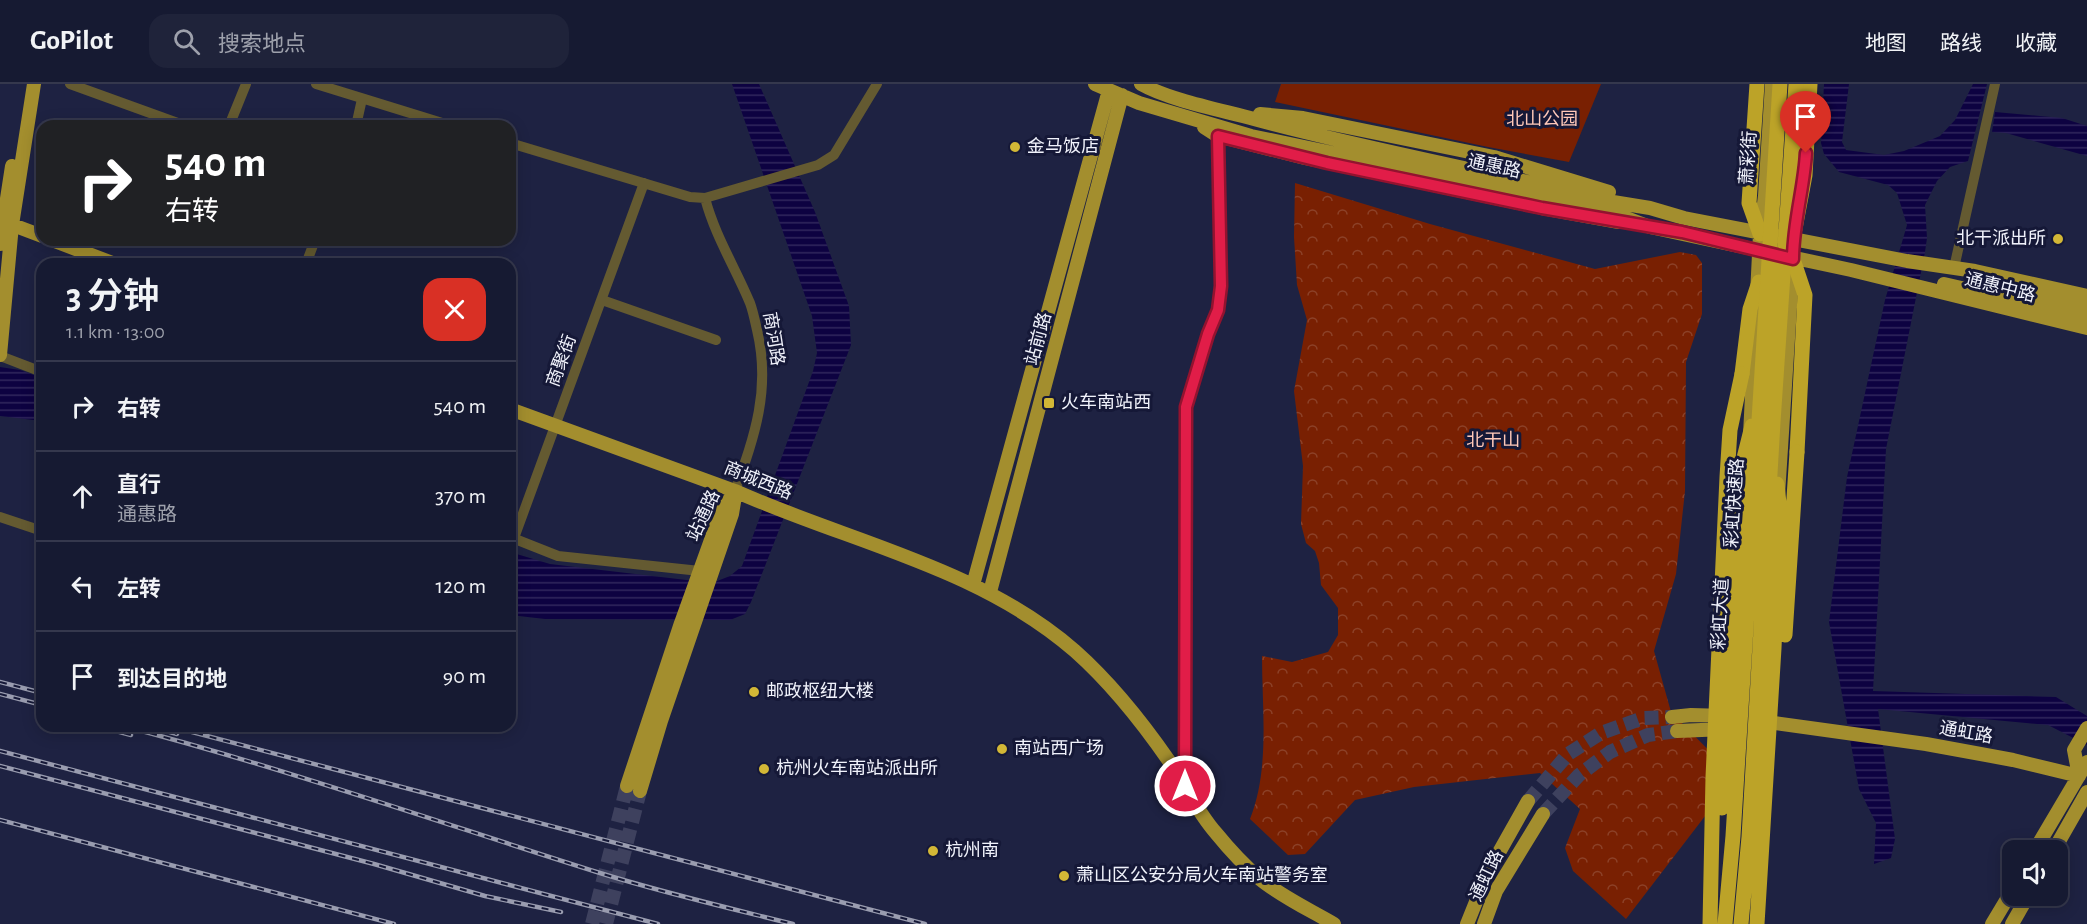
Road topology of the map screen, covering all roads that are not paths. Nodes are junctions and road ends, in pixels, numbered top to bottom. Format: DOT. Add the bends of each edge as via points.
graph roads {
  1 [pos="26,84"];
  2 [pos="34,84"];
  3 [pos="70,84"];
  4 [pos="246,84"];
  5 [pos="316,84"];
  6 [pos="877,84"];
  7 [pos="1095,84"];
  8 [pos="1141,84"];
  9 [pos="1757,84"];
  10 [pos="1772,84"];
  11 [pos="1780,84"];
  12 [pos="1796,84"];
  13 [pos="1803,84"];
  14 [pos="1810,84"];
  15 [pos="1995,84"];
  16 [pos="1116,88"];
  17 [pos="362,99"];
  18 [pos="1186,116"];
  19 [pos="169,120"];
  20 [pos="231,120"];
  21 [pos="357,120"];
  22 [pos="432,120"];
  23 [pos="1218,136"];
  24 [pos="516,145"];
  25 [pos="644,183"];
  26 [pos="705,198"];
  27 [pos="5,222"];
  28 [pos="1650,227"];
  29 [pos="36,234"];
  30 [pos="1760,234"];
  31 [pos="1793,239"];
  32 [pos="0,244"];
  33 [pos="68,246"];
  34 [pos="1761,252"];
  35 [pos="99,258"];
  36 [pos="1793,259"];
  37 [pos="1901,260"];
  38 [pos="1954,268"];
  39 [pos="1888,279"];
  40 [pos="1759,282"];
  41 [pos="1903,282"];
  42 [pos="2087,296"];
  43 [pos="602,300"];
  44 [pos="2087,305"];
  45 [pos="2087,317"];
  46 [pos="2087,328"];
  47 [pos="716,340"];
  48 [pos="0,356"];
  49 [pos="36,370"];
  50 [pos="1762,382"];
  51 [pos="516,411"];
  52 [pos="1773,423"];
  53 [pos="556,426"];
  54 [pos="735,490"];
  55 [pos="0,517"];
  56 [pos="516,528"];
  57 [pos="36,529"];
  58 [pos="516,543"];
  59 [pos="707,571"];
  60 [pos="973,585"];
  61 [pos="990,592"];
  62 [pos="1671,717"];
  63 [pos="1733,723"];
  64 [pos="1763,726"];
  65 [pos="2087,728"];
  66 [pos="1677,731"];
  67 [pos="2087,762"];
  68 [pos="2084,778"];
  69 [pos="1185,786"];
  70 [pos="633,788"];
  71 [pos="2087,792"];
  72 [pos="1528,801"];
  73 [pos="1543,814"];
  74 [pos="2042,840"];
  75 [pos="2060,840"];
  76 [pos="1503,842"];
  77 [pos="2003,906"];
  78 [pos="2022,906"];
  79 [pos="1334,924"];
  80 [pos="1460,924"];
  81 [pos="1467,924"];
  82 [pos="1484,924"];
  83 [pos="1711,924"];
  84 [pos="1719,924"];
  85 [pos="1725,924"];
  86 [pos="1741,924"];
  87 [pos="1747,924"];
  88 [pos="1757,924"];
  89 [pos="1992,924"];
  90 [pos="2012,924"];
  1 -- 27 [label="main road"];
  2 -- 27 [label="main road"];
  3 -- 19 [label="street"];
  4 -- 20 [label="street"];
  5 -- 17 [label="street"];
  6 -- 26 [label="street" via="834,154 818,165"];
  7 -- 16 [label="main road, 通惠路"];
  8 -- 30 [label="main road" via="1193,102 1303,118 1494,157 1684,218"];
  9 -- 30 [label="highway" via="1749,203"];
  10 -- 30 [label="main road, 萧彩街"];
  11 -- 50 [label="highway, 彩虹快速路, bridge"];
  12 -- 52 [label="highway, 彩虹快速路, bridge"];
  13 -- 31 [label="main road"];
  14 -- 31 [label="highway" via="1805,176"];
  15 -- 38 [label="street"];
  16 -- 18 [label="main road, 通惠路" via="1139,103"];
  16 -- 60 [label="main road"];
  16 -- 61 [label="main road, 站前路"];
  17 -- 21 [label="street"];
  17 -- 22 [label="street"];
  18 -- 23 [label="main road"];
  18 -- 28 [label="main road, 通惠路" via="1251,136 1608,211"];
  23 -- 28 [label="main road" via="1542,208"];
  23 -- 69 [label="street" via="1221,286 1218,310 1186,407"];
  24 -- 25 [label="street"];
  25 -- 26 [label="street"];
  25 -- 43 [label="street, 商聚街"];
  26 -- 54 [label="street, 商河路" via="711,223 751,305 762,352 762,401 751,448"];
  27 -- 29 [label="main road"];
  27 -- 32 [label="main road"];
  27 -- 48 [label="main road"];
  28 -- 34 [label="main road, 通惠路"];
  30 -- 31 [label="main road"];
  30 -- 34 [label="main road, 彩虹大道"];
  31 -- 36 [label="main road"];
  31 -- 37 [label="main road"];
  33 -- 35 [label="main road"];
  34 -- 36 [label="main road, 通惠路"];
  34 -- 40 [label="main road, 彩虹大道"];
  36 -- 39 [label="main road, 通惠路"];
  36 -- 64 [label="main road"];
  36 -- 88 [label="highway, bridge" via="1805,295 1797,452 1772,840"];
  37 -- 38 [label="main road, 通惠中路"];
  37 -- 44 [label="main road, 通惠中路" via="1935,272"];
  38 -- 42 [label="main road, 通惠中路"];
  39 -- 41 [label="main road, 通惠中路"];
  40 -- 63 [label="main road, 彩虹大道"];
  40 -- 83 [label="highway, bridge" via="1750,309 1726,477"];
  41 -- 45 [label="main road, 通惠中路" via="1937,282"];
  41 -- 46 [label="main road, 通惠中路"];
  43 -- 47 [label="street"];
  43 -- 53 [label="street, 商聚街"];
  48 -- 49 [label="street"];
  50 -- 83 [label="highway, bridge" via="1742,466 1722,822"];
  50 -- 85 [label="highway, 彩虹快速路, bridge"];
  51 -- 53 [label="main road, 商城西路"];
  52 -- 86 [label="highway, 彩虹快速路, bridge"];
  52 -- 88 [label="highway, bridge" via="1780,513"];
  53 -- 54 [label="main road, 商城西路"];
  53 -- 56 [label="street, 商聚街"];
  54 -- 59 [label="main road, 站通路" via="721,512"];
  54 -- 60 [label="main road, 商城西路"];
  55 -- 57 [label="street"];
  58 -- 59 [label="street" via="558,556"];
  59 -- 70 [label="main road, 站通路" via="687,623 661,721"];
  60 -- 61 [label="main road, 商城西路"];
  61 -- 69 [label="main road, 商城西路" via="1035,619 1082,658 1142,724"];
  62 -- 63 [label="main road, 通虹路" via="1690,715"];
  63 -- 64 [label="main road, 通虹路"];
  63 -- 66 [label="main road, 通虹路"];
  63 -- 84 [label="main road, 彩虹大道"];
  64 -- 68 [label="main road, 通虹路" via="1943,747"];
  64 -- 87 [label="main road"];
  65 -- 68 [label="main road" via="2074,750"];
  67 -- 68 [label="main road"];
  68 -- 74 [label="main road"];
  69 -- 79 [label="main road, 商城西路" via="1214,832 1260,879"];
  71 -- 75 [label="main road"];
  72 -- 76 [label="main road, 通虹路"];
  73 -- 82 [label="main road, 通虹路" via="1496,891"];
  76 -- 80 [label="street, 通虹路" via="1476,886"];
  76 -- 81 [label="main road, 通虹路"];
  77 -- 89 [label="main road"];
  78 -- 90 [label="main road"];
}
